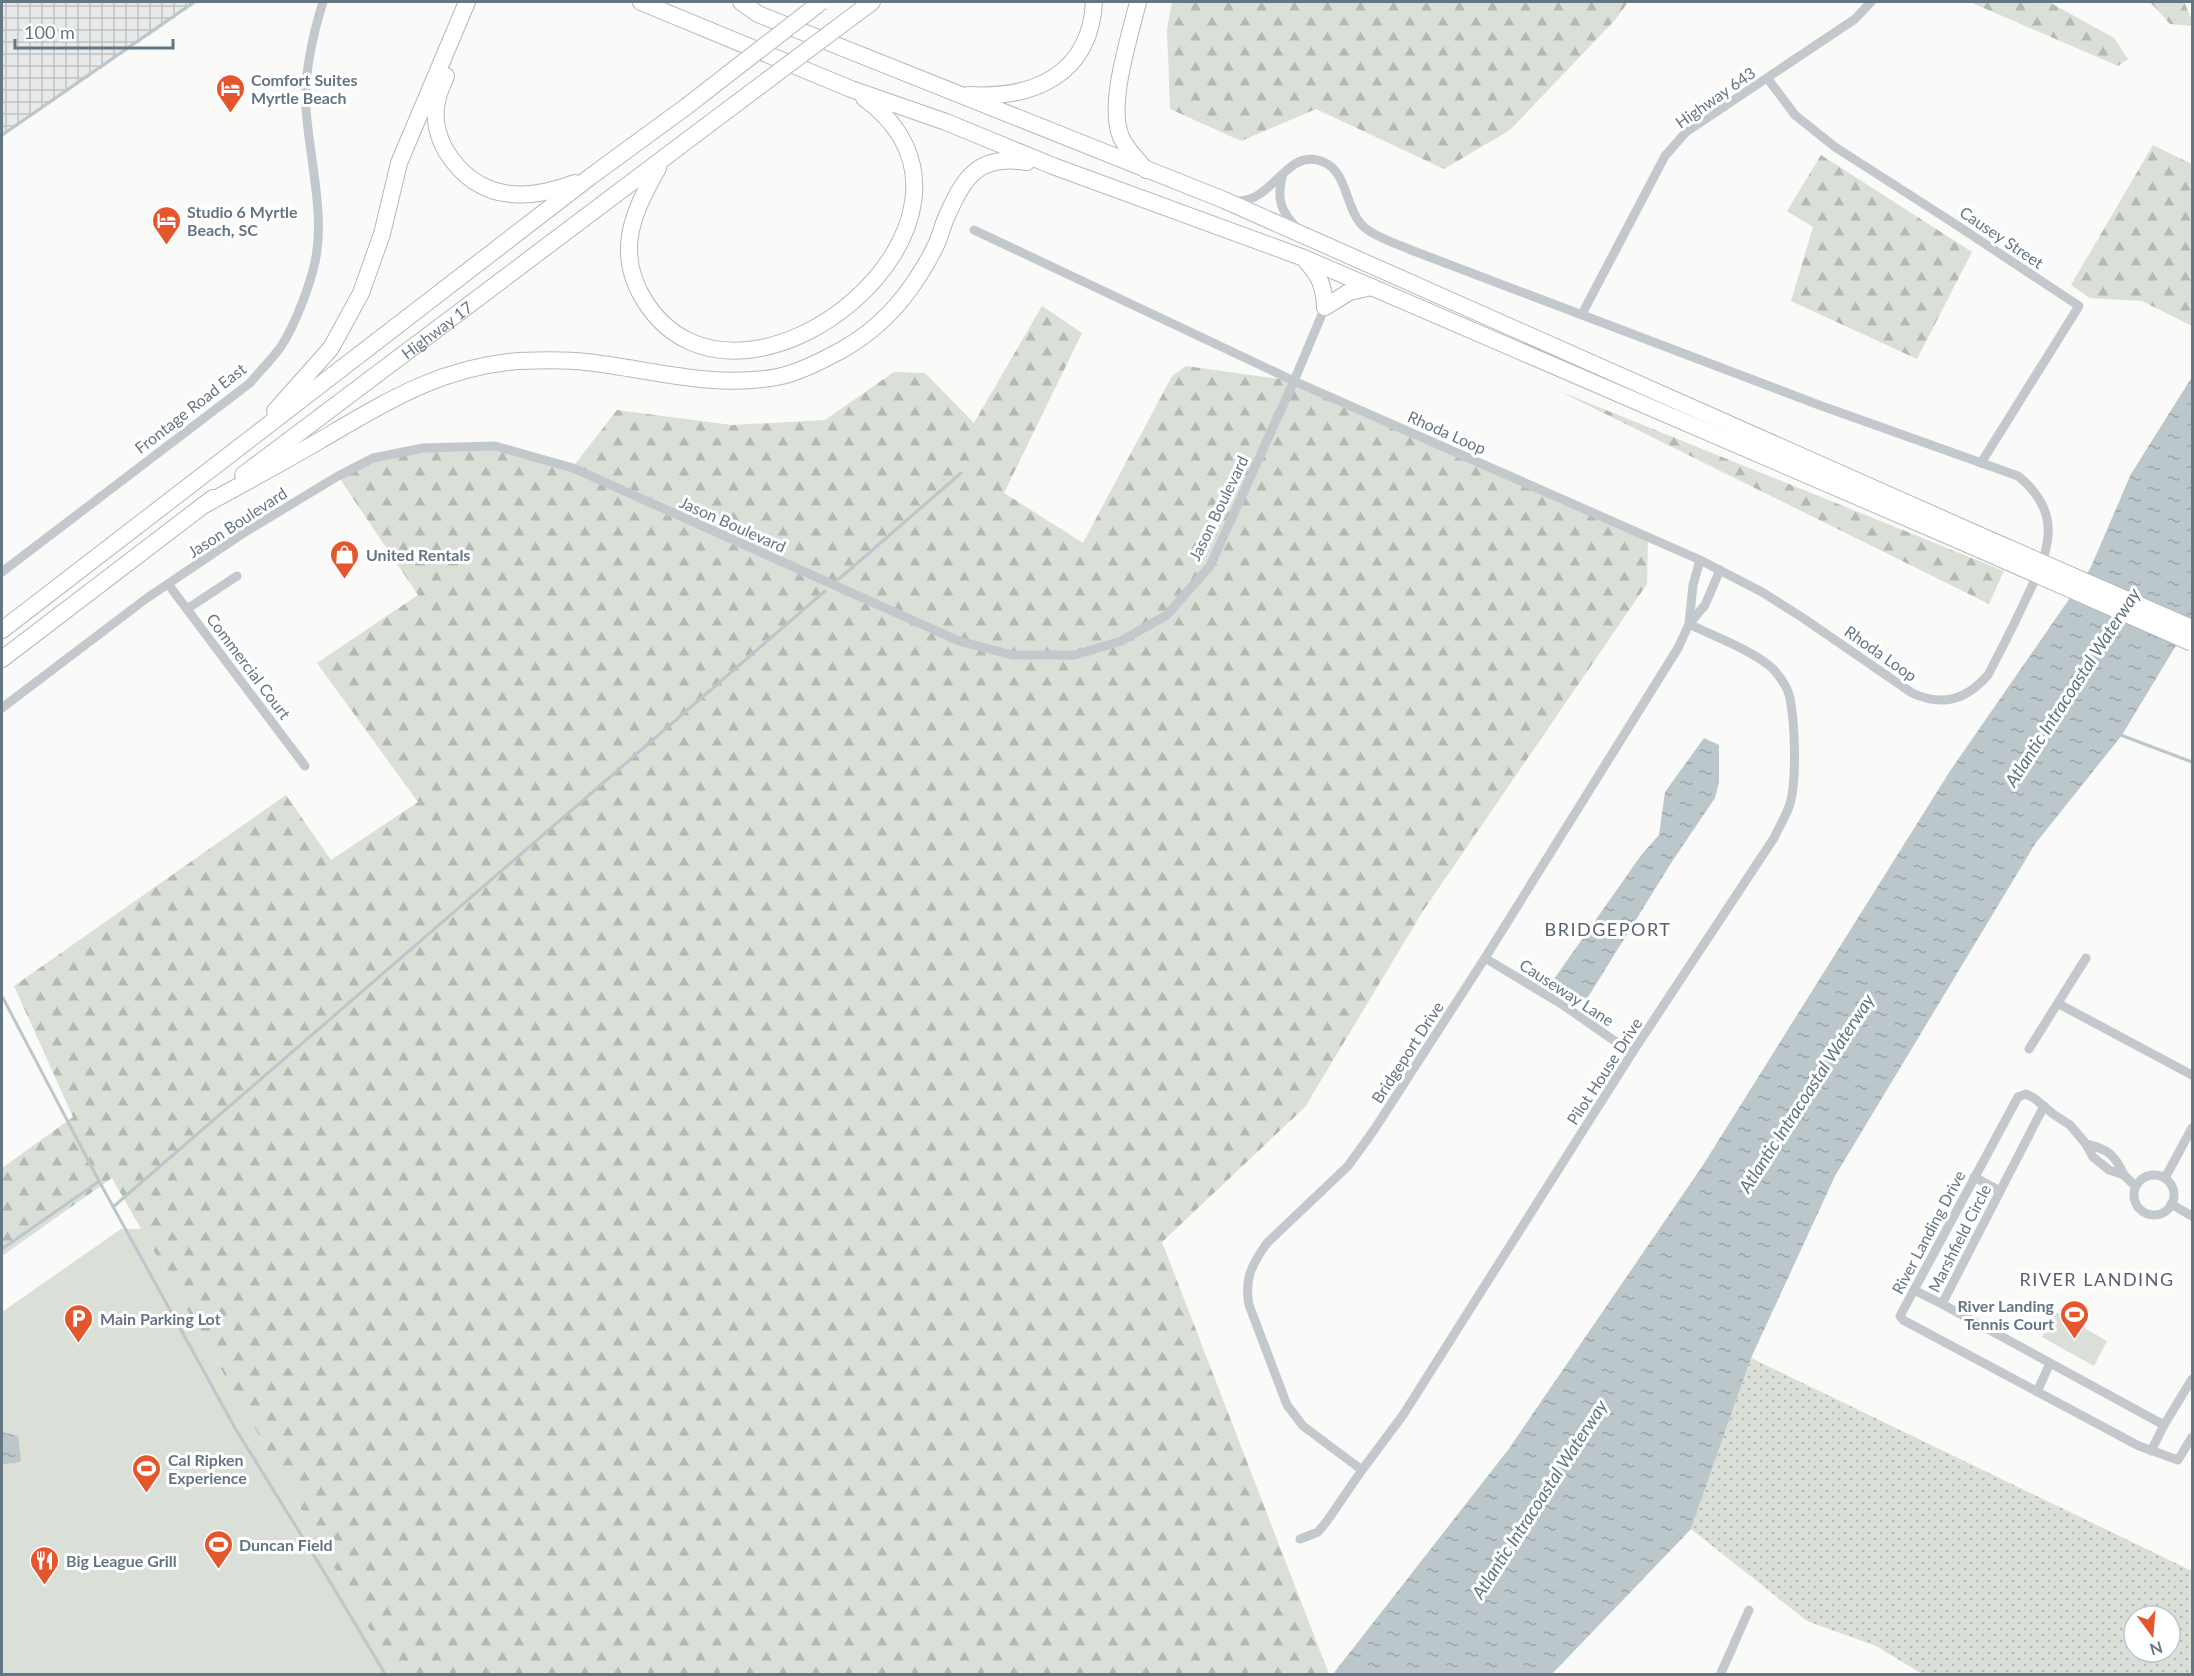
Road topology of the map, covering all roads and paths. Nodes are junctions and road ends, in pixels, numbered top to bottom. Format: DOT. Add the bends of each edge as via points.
graph roads {
  1 [pos="323,2"];
  2 [pos="467,2"];
  3 [pos="478,2"];
  4 [pos="641,2"];
  5 [pos="741,2"];
  6 [pos="821,2"];
  7 [pos="872,2"];
  8 [pos="1094,2"];
  9 [pos="1138,2"];
  10 [pos="1870,2"];
  11 [pos="1768,79"];
  12 [pos="851,89"];
  13 [pos="955,94"];
  14 [pos="661,162"];
  15 [pos="1053,166"];
  16 [pos="1147,171"];
  17 [pos="1283,172"];
  18 [pos="590,177"];
  19 [pos="1224,200"];
  20 [pos="974,230"];
  21 [pos="1303,235"];
  22 [pos="1304,258"];
  23 [pos="1372,287"];
  24 [pos="1325,307"];
  25 [pos="1582,314"];
  26 [pos="1294,381"];
  27 [pos="248,441"];
  28 [pos="1981,463"];
  29 [pos="204,505"];
  30 [pos="1985,544"];
  31 [pos="1701,560"];
  32 [pos="1720,570"];
  33 [pos="2,572"];
  34 [pos="237,576"];
  35 [pos="168,584"];
  36 [pos="187,609"];
  37 [pos="1689,624"];
  38 [pos="2193,628"];
  39 [pos="2,630"];
  40 [pos="2193,643"];
  41 [pos="2,659"];
  42 [pos="2,708"];
  43 [pos="305,766"];
  44 [pos="1485,958"];
  45 [pos="2086,958"];
  46 [pos="2059,1004"];
  47 [pos="2029,1049"];
  48 [pos="1632,1053"];
  49 [pos="2193,1075"];
  50 [pos="2044,1106"];
  51 [pos="2193,1128"];
  52 [pos="1974,1177"];
  53 [pos="2165,1178"];
  54 [pos="2136,1186"];
  55 [pos="2000,1191"];
  56 [pos="2171,1204"];
  57 [pos="2193,1216"];
  58 [pos="1914,1290"];
  59 [pos="1942,1304"];
  60 [pos="2050,1363"];
  61 [pos="2193,1379"];
  62 [pos="2037,1392"];
  63 [pos="2164,1425"];
  64 [pos="2193,1437"];
  65 [pos="2151,1450"];
  66 [pos="1362,1470"];
  67 [pos="1300,1539"];
  68 [pos="1749,1610"];
  69 [pos="1721,1674"];
  1 -- 33 [label="street, Frontage Road East" via="306,75 319,230 317,252 303,300 280,347 250,383"];
  2 -- 27 [label="highway" via="399,163 382,234 361,293 331,348"];
  3 -- 18 [label="highway" via="436,102 440,140 452,160 476,183 510,195 556,190"];
  4 -- 12 [label="highway"];
  5 -- 13 [label="highway" via="758,14"];
  6 -- 18 [label="highway, Highway 17, bridge"];
  7 -- 14 [label="highway, Highway 17, bridge"];
  8 -- 13 [label="highway" via="1093,23 1085,45 1071,64 1053,78 1010,94"];
  9 -- 16 [label="highway" via="1116,110 1121,138"];
  10 -- 11 [label="street, Highway 643" via="1856,19"];
  11 -- 25 [label="street, Highway 643" via="1686,132 1665,156"];
  11 -- 28 [label="street, Causey Street" via="1795,115 1834,147 2079,306"];
  12 -- 14 [label="highway" via="898,129 914,183 911,210 904,237 889,264 867,289 825,323 790,339 732,351 707,348 690,343 657,319 630,269 628,240 640,200"];
  12 -- 15 [label="highway" via="946,122"];
  13 -- 16 [label="highway"];
  14 -- 29 [label="highway, Highway 17"];
  15 -- 22 [label="highway"];
  15 -- 29 [label="highway" via="1010,159 984,165 964,183 936,245 900,302 864,336 812,365 748,381 716,381 585,362 518,361 469,368 386,401"];
  16 -- 19 [label="highway"];
  17 -- 19 [label="street" via="1268,189 1248,200"];
  17 -- 21 [label="street" via="1279,199 1290,221"];
  17 -- 25 [label="street, Rhoda Loop" via="1304,159 1329,163 1338,173 1355,215 1366,228 1411,250"];
  18 -- 27 [label="highway, Highway 17"];
  19 -- 21 [label="highway"];
  20 -- 26 [label="street, Rhoda Loop"];
  21 -- 30 [label="highway"];
  22 -- 23 [label="highway"];
  22 -- 24 [label="highway" via="1319,275"];
  23 -- 24 [label="highway" via="1349,292"];
  23 -- 30 [label="highway"];
  24 -- 26 [label="street, Jason Boulevard"];
  25 -- 28 [label="street, Rhoda Loop"];
  26 -- 31 [label="street, Rhoda Loop"];
  26 -- 35 [label="street, Jason Boulevard" via="1209,566 1167,615 1121,641 1075,655 1012,655 958,641 573,468 495,446 423,448 373,458 242,534"];
  27 -- 39 [label="highway, Highway 17"];
  28 -- 32 [label="street, Rhoda Loop" via="2018,476 2034,489 2048,523 2048,543 2041,568 1988,675 1965,696 1929,699 1912,693 1803,618"];
  29 -- 41 [label="highway, Highway 17"];
  30 -- 38 [label="highway, bridge"];
  30 -- 40 [label="highway, bridge"];
  31 -- 32 [label="street, Rhoda Loop"];
  31 -- 37 [label="street, Bridgeport Drive" via="1693,585"];
  32 -- 37 [label="street, Bridgeport Drive" via="1705,605"];
  34 -- 36 [label="street"];
  35 -- 36 [label="street, Commercial Court"];
  35 -- 42 [label="street, Jason Boulevard"];
  36 -- 43 [label="street, Commercial Court"];
  37 -- 44 [label="street, Bridgeport Drive" via="1678,648"];
  37 -- 48 [label="street, Pilot House Drive" via="1759,659 1783,682 1790,696 1794,784 1774,838"];
  44 -- 48 [label="street, Causeway Lane"];
  44 -- 66 [label="street, Bridgeport Drive" via="1348,1166 1267,1243 1249,1274 1249,1305 1287,1405 1303,1426"];
  45 -- 46 [label="street"];
  46 -- 47 [label="street"];
  46 -- 49 [label="street"];
  48 -- 66 [label="street, Pilot House Drive" via="1403,1415"];
  50 -- 52 [label="street, River Landing Drive" via="2026,1094 2018,1097"];
  50 -- 54 [label="street, River Landing Drive" via="2070,1125 2093,1157"];
  50 -- 55 [label="street, Marshfield Circle"];
  51 -- 53 [label="street"];
  52 -- 55 [label="street"];
  52 -- 58 [label="street, River Landing Drive"];
  53 -- 54 [label="street" via="2148,1175"];
  53 -- 56 [label="street" via="2173,1187"];
  54 -- 56 [label="street, River Landing Drive" via="2134,1198 2142,1211 2158,1214"];
  55 -- 59 [label="street, Marshfield Circle"];
  56 -- 57 [label="street"];
  58 -- 59 [label="street"];
  58 -- 62 [label="street, River Landing Drive" via="1900,1316 1903,1320"];
  59 -- 60 [label="street, Marshfield Circle"];
  60 -- 62 [label="street"];
  60 -- 63 [label="street, Marshfield Circle"];
  61 -- 63 [label="street"];
  62 -- 65 [label="street, River Landing Drive"];
  63 -- 65 [label="street"];
  64 -- 65 [label="street, River Landing Drive" via="2178,1460"];
  66 -- 67 [label="street, Pilot House Drive" via="1318,1532"];
  68 -- 69 [label="street"];
}
